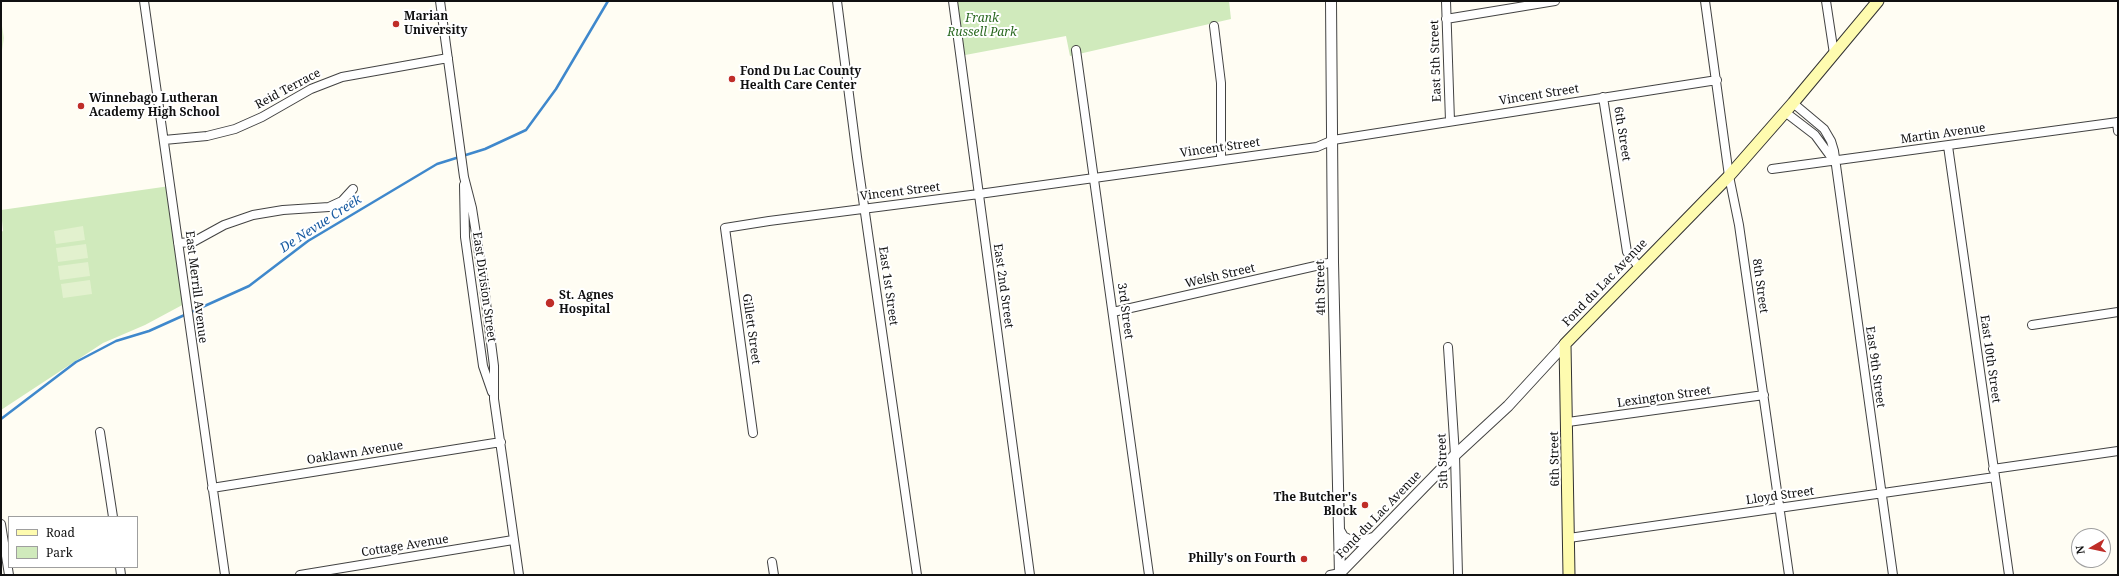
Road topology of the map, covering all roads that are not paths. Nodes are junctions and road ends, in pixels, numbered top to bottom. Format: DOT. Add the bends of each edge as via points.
graph roads {
  1 [pos="144,1"];
  2 [pos="440,1"];
  3 [pos="837,1"];
  4 [pos="953,1"];
  5 [pos="1331,1"];
  6 [pos="1446,1"];
  7 [pos="1555,1"];
  8 [pos="1705,1"];
  9 [pos="1826,1"];
  10 [pos="1878,1"];
  11 [pos="1446,19"];
  12 [pos="1214,26"];
  13 [pos="1076,50"];
  14 [pos="1834,54"];
  15 [pos="448,58"];
  16 [pos="1717,80"];
  17 [pos="1603,97"];
  18 [pos="1794,103"];
  19 [pos="1785,112"];
  20 [pos="1450,121"];
  21 [pos="2117,122"];
  22 [pos="2118,131"];
  23 [pos="164,140"];
  24 [pos="1332,140"];
  25 [pos="1948,146"];
  26 [pos="1221,160"];
  27 [pos="1834,162"];
  28 [pos="1772,169"];
  29 [pos="1729,176"];
  30 [pos="464,177"];
  31 [pos="1092,178"];
  32 [pos="353,189"];
  33 [pos="979,194"];
  34 [pos="865,208"];
  35 [pos="725,228"];
  36 [pos="178,243"];
  37 [pos="1333,262"];
  38 [pos="1639,267"];
  39 [pos="1113,312"];
  40 [pos="2118,312"];
  41 [pos="2032,325"];
  42 [pos="1565,344"];
  43 [pos="1448,347"];
  44 [pos="1764,395"];
  45 [pos="494,399"];
  46 [pos="1568,422"];
  47 [pos="100,432"];
  48 [pos="753,433"];
  49 [pos="501,442"];
  50 [pos="2118,451"];
  51 [pos="1456,455"];
  52 [pos="1994,473"];
  53 [pos="212,488"];
  54 [pos="1881,494"];
  55 [pos="1780,508"];
  56 [pos="113,516"];
  57 [pos="1,524"];
  58 [pos="1339,530"];
  59 [pos="1376,536"];
  60 [pos="1569,538"];
  61 [pos="513,540"];
  62 [pos="772,562"];
  63 [pos="1337,574"];
  64 [pos="9,575"];
  65 [pos="225,575"];
  66 [pos="300,575"];
  67 [pos="519,575"];
  68 [pos="774,575"];
  69 [pos="917,575"];
  70 [pos="1030,575"];
  71 [pos="1149,575"];
  72 [pos="1458,575"];
  73 [pos="1569,575"];
  74 [pos="1789,575"];
  75 [pos="1893,575"];
  76 [pos="2009,575"];
  1 -- 23 [label="street, East Merrill Avenue"];
  2 -- 15 [label="street, East Division Street"];
  3 -- 34 [label="street, East 1st Street"];
  4 -- 33 [label="street, East 2nd Street"];
  5 -- 24 [label="street, 4th Street"];
  6 -- 11 [label="street, East 5th Street"];
  7 -- 11 [label="street"];
  8 -- 16 [label="street, 8th Street"];
  9 -- 14 [label="street"];
  10 -- 14 [label="main road, Fond du Lac Avenue"];
  11 -- 20 [label="street, East 5th Street"];
  12 -- 26 [label="street" via="1221,83"];
  13 -- 31 [label="street, 3rd Street"];
  14 -- 18 [label="main road, Fond du Lac Avenue"];
  15 -- 23 [label="street, Reid Terrace" via="342,77 311,89 241,127 213,135"];
  15 -- 30 [label="street, East Division Street"];
  16 -- 17 [label="street, Vincent Street"];
  16 -- 29 [label="street, 8th Street"];
  17 -- 20 [label="street, Vincent Street"];
  17 -- 38 [label="street, 6th Street" via="1627,252"];
  18 -- 19 [label="main road, Fond du Lac Avenue"];
  18 -- 27 [label="street, East 9th Street" via="1825,132 1832,143"];
  19 -- 27 [label="street, East 9th Street" via="1815,135"];
  19 -- 29 [label="main road, Fond du Lac Avenue"];
  20 -- 24 [label="street, Vincent Street"];
  21 -- 22 [label="street"];
  21 -- 25 [label="street, Martin Avenue"];
  23 -- 36 [label="street, East Merrill Avenue"];
  24 -- 26 [label="street, Vincent Street" via="1317,146"];
  24 -- 37 [label="street, 4th Street"];
  25 -- 27 [label="street, Martin Avenue"];
  25 -- 52 [label="street, East 10th Street"];
  26 -- 31 [label="street, Vincent Street"];
  27 -- 28 [label="street, Martin Avenue"];
  27 -- 54 [label="street, East 9th Street"];
  29 -- 38 [label="main road, Fond du Lac Avenue"];
  29 -- 44 [label="street, 8th Street" via="1740,225"];
  30 -- 45 [label="street, East Division Street" via="484,279 494,366"];
  30 -- 45 [label="street, East Division Street" via="465,237 483,366"];
  31 -- 33 [label="street, Vincent Street"];
  31 -- 39 [label="street, 3rd Street"];
  32 -- 36 [label="street" via="342,201 329,207 253,215 224,225 192,242"];
  33 -- 34 [label="street, Vincent Street"];
  33 -- 70 [label="street, East 2nd Street"];
  34 -- 35 [label="street, Vincent Street"];
  34 -- 69 [label="street, East 1st Street"];
  35 -- 48 [label="street, Gillett Street"];
  36 -- 53 [label="street, East Merrill Avenue"];
  37 -- 39 [label="street, Welsh Street"];
  37 -- 58 [label="street, 4th Street"];
  38 -- 42 [label="main road, Fond du Lac Avenue"];
  39 -- 71 [label="street, 3rd Street"];
  40 -- 41 [label="street"];
  42 -- 46 [label="main road, 6th Street"];
  42 -- 51 [label="street, Fond du Lac Avenue" via="1508,406"];
  43 -- 51 [label="street, 5th Street"];
  44 -- 46 [label="street, Lexington Street"];
  44 -- 55 [label="street, 8th Street"];
  45 -- 49 [label="street, East Division Street"];
  46 -- 60 [label="main road, 6th Street"];
  47 -- 56 [label="street"];
  49 -- 53 [label="street, Oaklawn Avenue"];
  49 -- 61 [label="street, East Division Street"];
  50 -- 52 [label="street, Lloyd Street"];
  51 -- 59 [label="street, Fond du Lac Avenue"];
  51 -- 72 [label="street, 5th Street"];
  52 -- 54 [label="street, Lloyd Street"];
  52 -- 76 [label="street, East 10th Street"];
  53 -- 65 [label="street, East Merrill Avenue"];
  54 -- 55 [label="street, Lloyd Street"];
  54 -- 75 [label="street, East 9th Street"];
  55 -- 60 [label="street, Lloyd Street"];
  55 -- 74 [label="street, 8th Street"];
  57 -- 64 [label="street"];
  58 -- 59 [label="street" via="1343,537 1355,542"];
  58 -- 63 [label="street, 4th Street"];
  59 -- 63 [label="street, Fond du Lac Avenue"];
  60 -- 73 [label="main road, 6th Street"];
  61 -- 66 [label="street, Cottage Avenue"];
  61 -- 67 [label="street, East Division Street"];
  62 -- 68 [label="street"];
}
